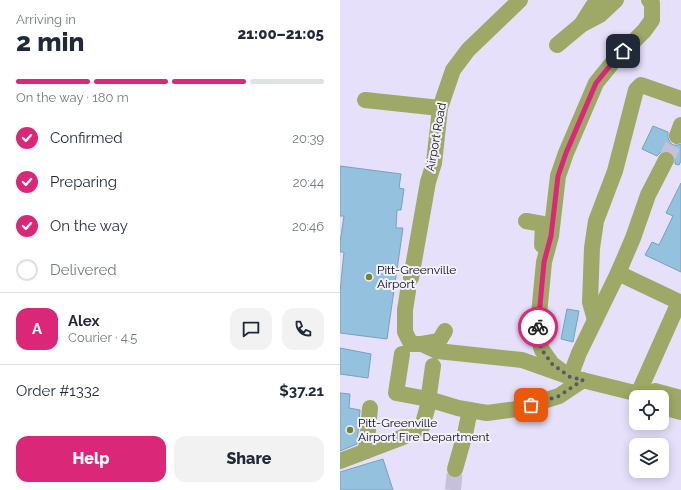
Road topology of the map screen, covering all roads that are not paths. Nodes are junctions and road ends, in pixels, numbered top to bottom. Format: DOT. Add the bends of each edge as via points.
graph roads {
  1 [pos="520,0"];
  2 [pos="599,0"];
  3 [pos="616,0"];
  4 [pos="649,0"];
  5 [pos="582,25"];
  6 [pos="557,45"];
  7 [pos="681,99"];
  8 [pos="365,100"];
  9 [pos="440,108"];
  10 [pos="666,160"];
  11 [pos="526,221"];
  12 [pos="544,262"];
  13 [pos="618,273"];
  14 [pos="595,320"];
  15 [pos="444,331"];
  16 [pos="537,335"];
  17 [pos="422,344"];
  18 [pos="402,354"];
  19 [pos="522,360"];
  20 [pos="433,366"];
  21 [pos="577,378"];
  22 [pos="644,390"];
  23 [pos="629,392"];
  24 [pos="669,395"];
  25 [pos="681,398"];
  26 [pos="428,399"];
  27 [pos="370,408"];
  28 [pos="669,409"];
  29 [pos="470,410"];
  30 [pos="681,412"];
  31 [pos="366,451"];
  32 [pos="340,461"];
  33 [pos="455,469"];
  1 -- 9 [label="street, Airport Road" via="468,50 453,70"];
  2 -- 5 [label="street"];
  3 -- 5 [label="street" via="600,15"];
  4 -- 12 [label="street, Airport Road" via="652,3 652,20 596,83 566,153 558,176 551,236"];
  5 -- 6 [label="street"];
  7 -- 14 [label="street" via="641,85 636,90 615,171 596,221 590,302"];
  8 -- 9 [label="street"];
  9 -- 17 [label="street, Airport Road" via="434,163 428,182 405,310 405,332 411,344"];
  10 -- 13 [label="street" via="648,195"];
  11 -- 12 [label="street" via="543,224"];
  12 -- 16 [label="street, Airport Road"];
  13 -- 14 [label="street"];
  13 -- 22 [label="street" via="678,302"];
  14 -- 21 [label="street" via="579,353"];
  15 -- 17 [label="street" via="439,341"];
  16 -- 19 [label="street, Airport Road" via="530,351"];
  16 -- 21 [label="street, Airport Road" via="542,350 552,364"];
  17 -- 19 [label="street, Airport Road" via="437,351"];
  18 -- 26 [label="street" via="396,393"];
  19 -- 21 [label="street, Airport Road"];
  20 -- 26 [label="street"];
  21 -- 23 [label="street, Airport Road"];
  21 -- 29 [label="street" via="559,396 517,409 486,413"];
  24 -- 25 [label="street, Airport Road"];
  26 -- 29 [label="street"];
  26 -- 31 [label="street" via="422,428"];
  27 -- 31 [label="street"];
  28 -- 30 [label="street"];
  29 -- 33 [label="street"];
  31 -- 32 [label="street"];
}
